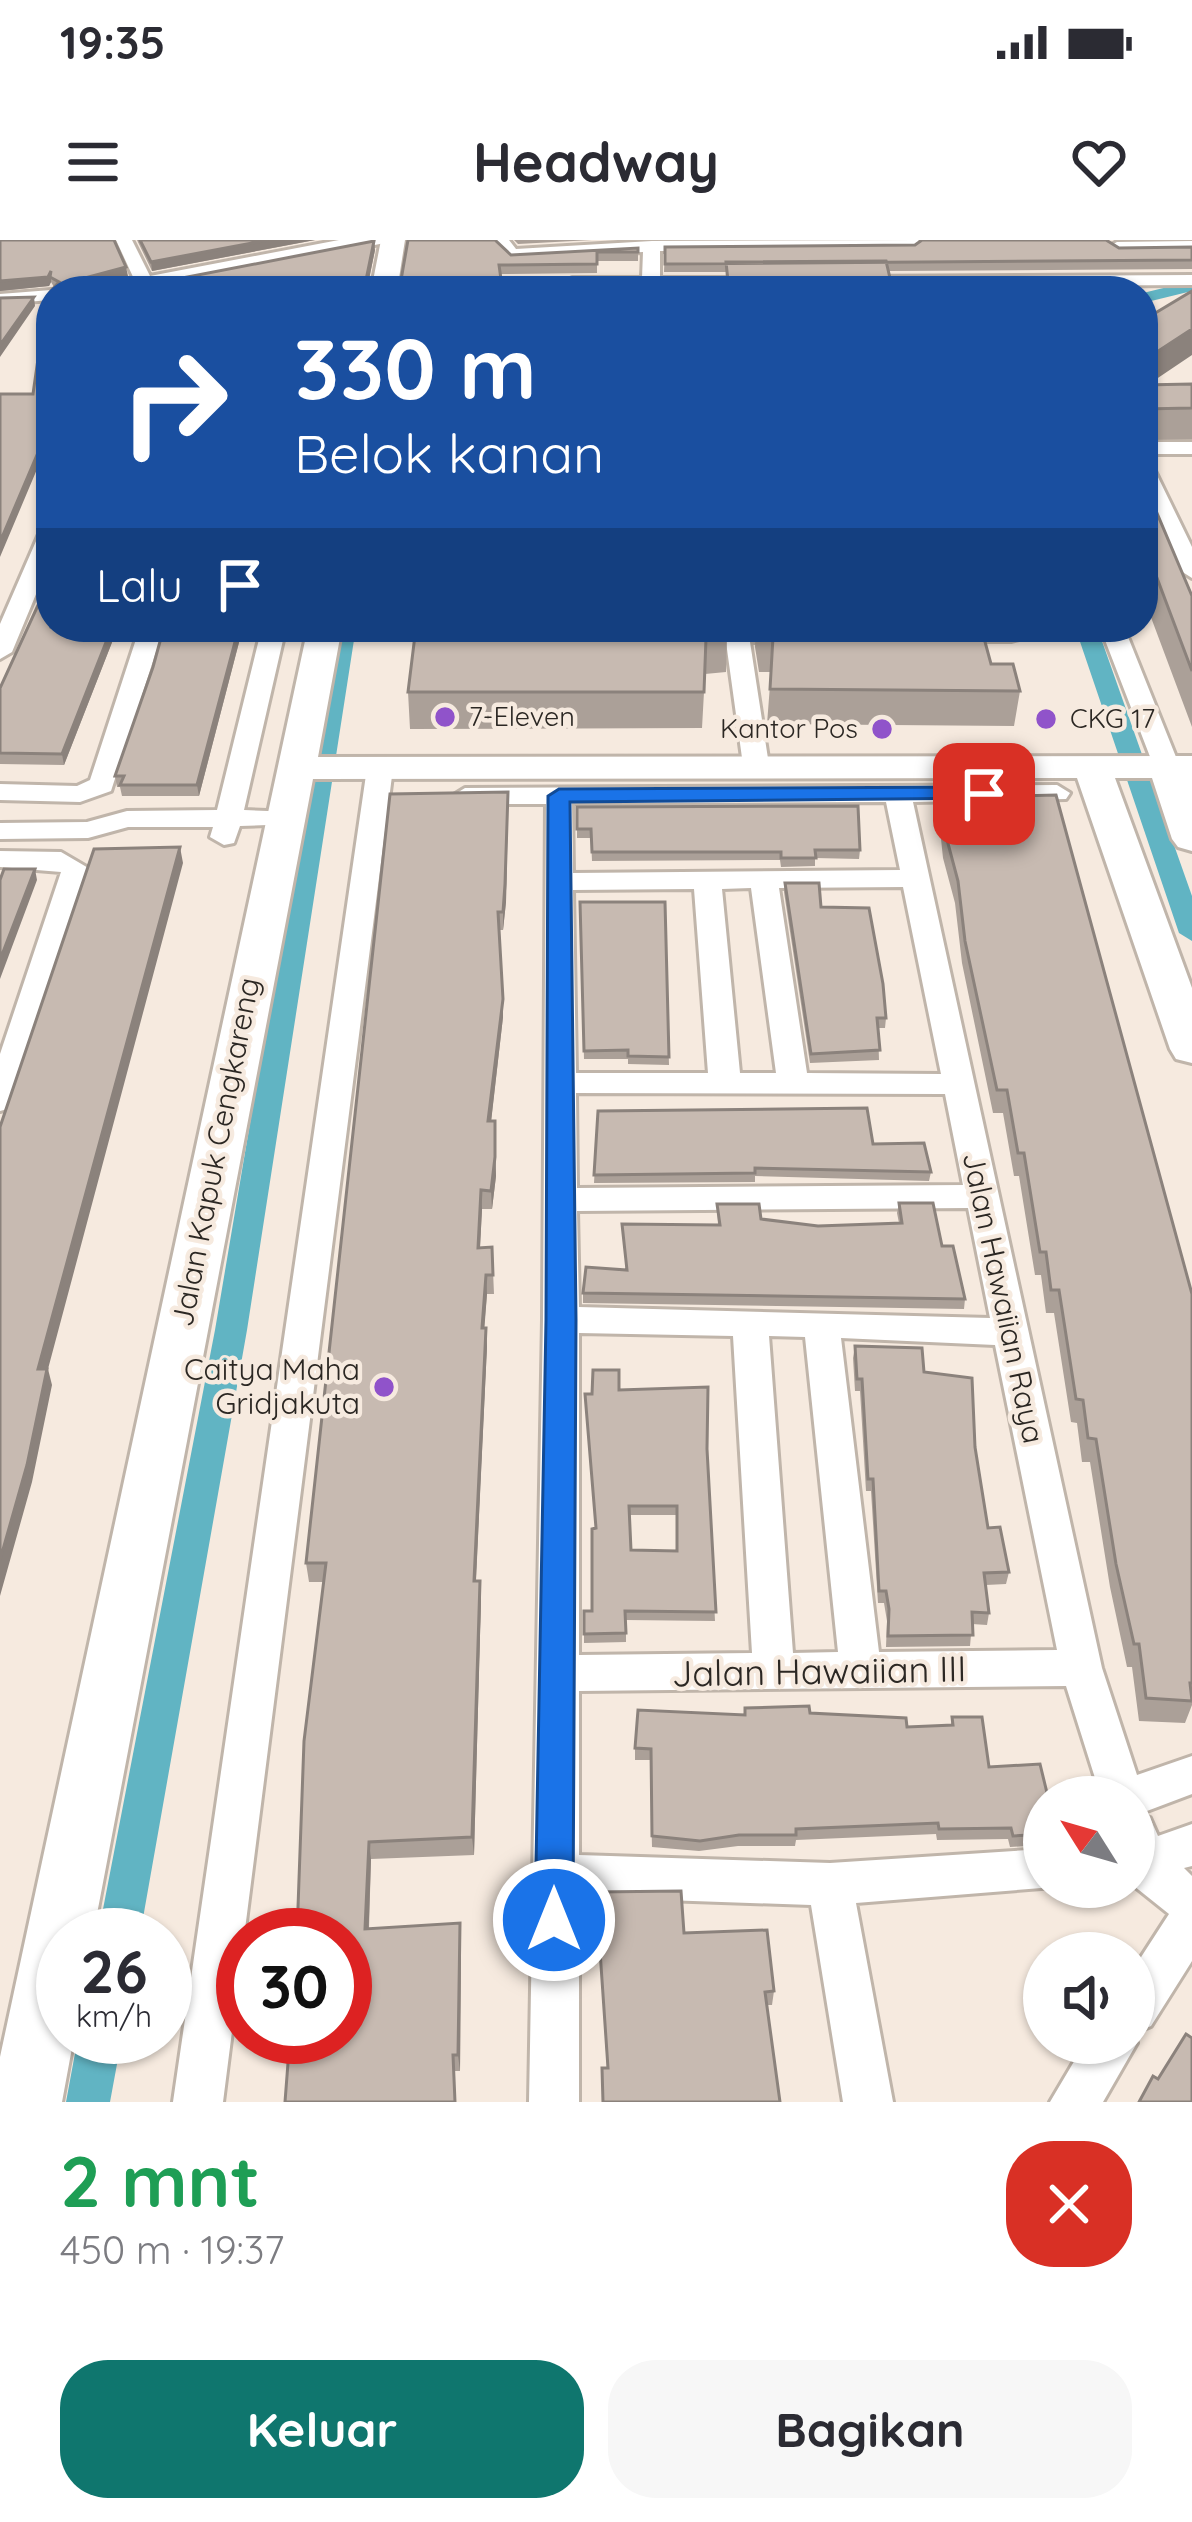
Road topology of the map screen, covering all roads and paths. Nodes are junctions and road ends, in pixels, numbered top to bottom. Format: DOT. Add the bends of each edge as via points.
graph roads {
  1 [pos="124,240"];
  2 [pos="393,240"];
  3 [pos="500,240"];
  4 [pos="915,242"];
  5 [pos="652,246"];
  6 [pos="1192,246"];
  7 [pos="1117,248"];
  8 [pos="142,276"];
  9 [pos="221,276"];
  10 [pos="387,276"];
  11 [pos="651,276"];
  12 [pos="931,276"];
  13 [pos="1158,280"];
  14 [pos="1192,280"];
  15 [pos="36,296"];
  16 [pos="0,299"];
  17 [pos="1158,448"];
  18 [pos="1192,448"];
  19 [pos="1158,492"];
  20 [pos="1182,533"];
  21 [pos="36,567"];
  22 [pos="1192,571"];
  23 [pos="147,642"];
  24 [pos="270,642"];
  25 [pos="322,642"];
  26 [pos="737,642"];
  27 [pos="1118,642"];
  28 [pos="0,652"];
  29 [pos="756,765"];
  30 [pos="1100,766"];
  31 [pos="1169,767"];
  32 [pos="376,782"];
  33 [pos="0,792"];
  34 [pos="1057,793"];
  35 [pos="898,795"];
  36 [pos="446,796"];
  37 [pos="559,796"];
  38 [pos="291,799"];
  39 [pos="226,828"];
  40 [pos="0,831"];
  41 [pos="1192,839"];
  42 [pos="0,859"];
  43 [pos="914,878"];
  44 [pos="764,881"];
  45 [pos="562,882"];
  46 [pos="707,882"];
  47 [pos="1192,1049"];
  48 [pos="560,1083"];
  49 [pos="725,1084"];
  50 [pos="793,1084"];
  51 [pos="958,1084"];
  52 [pos="0,1101"];
  53 [pos="980,1196"];
  54 [pos="560,1200"];
  55 [pos="561,1320"];
  56 [pos="750,1323"];
  57 [pos="821,1324"];
  58 [pos="1010,1333"];
  59 [pos="1081,1668"];
  60 [pos="774,1671"];
  61 [pos="861,1671"];
  62 [pos="557,1673"];
  63 [pos="1192,1775"];
  64 [pos="1119,1776"];
  65 [pos="1155,1787"];
  66 [pos="1192,1845"];
  67 [pos="1155,1851"];
  68 [pos="1155,1870"];
  69 [pos="1023,1871"];
  70 [pos="554,1875"];
  71 [pos="830,1884"];
  72 [pos="1192,1905"];
  73 [pos="1192,1919"];
  74 [pos="1155,1977"];
  75 [pos="1099,2064"];
  76 [pos="26,2102"];
  77 [pos="198,2102"];
  78 [pos="554,2102"];
  79 [pos="868,2102"];
  80 [pos="1075,2102"];
  1 -- 8 [label="street"];
  2 -- 9 [label="street"];
  2 -- 10 [label="street"];
  3 -- 5 [label="street" via="510,254"];
  4 -- 5 [label="street"];
  4 -- 12 [label="street"];
  5 -- 11 [label="street"];
  6 -- 7 [label="street"];
  13 -- 14 [label="street"];
  15 -- 16 [label="street"];
  17 -- 18 [label="street"];
  19 -- 20 [label="street"];
  20 -- 22 [label="street"];
  21 -- 28 [label="street"];
  23 -- 33 [label="street" via="102,785 80,794"];
  24 -- 39 [label="street"];
  25 -- 38 [label="street, Jalan Kapuk Cengkareng"];
  26 -- 29 [label="street"];
  27 -- 31 [label="street"];
  29 -- 30 [label="street"];
  29 -- 32 [label="street"];
  30 -- 31 [label="street"];
  30 -- 47 [label="street"];
  31 -- 41 [label="street"];
  32 -- 38 [label="street"];
  32 -- 77 [label="street"];
  34 -- 35 [label="street"];
  35 -- 37 [label="street"];
  35 -- 43 [label="street, Jalan Hawaiian Raya"];
  36 -- 37 [label="street"];
  37 -- 45 [label="street"];
  38 -- 39 [label="street"];
  38 -- 76 [label="street, Jalan Kapuk Cengkareng"];
  39 -- 40 [label="street" via="117,838 88,830"];
  42 -- 52 [label="street" via="61,860 76,868"];
  43 -- 44 [label="street"];
  43 -- 51 [label="street, Jalan Hawaiian Raya"];
  44 -- 46 [label="street"];
  44 -- 50 [label="street"];
  45 -- 46 [label="street"];
  45 -- 48 [label="street"];
  46 -- 49 [label="street"];
  48 -- 49 [label="street"];
  48 -- 54 [label="street"];
  49 -- 50 [label="street"];
  50 -- 51 [label="street"];
  51 -- 53 [label="street, Jalan Hawaiian Raya"];
  53 -- 54 [label="street"];
  53 -- 58 [label="street, Jalan Hawaiian Raya"];
  54 -- 55 [label="street"];
  55 -- 56 [label="street"];
  55 -- 62 [label="street"];
  56 -- 57 [label="street"];
  56 -- 60 [label="street"];
  57 -- 58 [label="street"];
  57 -- 61 [label="street"];
  58 -- 59 [label="street, Jalan Hawaiian Raya"];
  59 -- 61 [label="street, Jalan Hawaiian III"];
  59 -- 64 [label="street, Jalan Hawaiian Raya"];
  60 -- 61 [label="street, Jalan Hawaiian III"];
  60 -- 62 [label="street, Jalan Hawaiian III"];
  62 -- 70 [label="street"];
  63 -- 65 [label="street"];
  66 -- 67 [label="street"];
  68 -- 72 [label="street"];
  69 -- 71 [label="street"];
  70 -- 71 [label="street"];
  70 -- 78 [label="street"];
  71 -- 79 [label="street"];
  73 -- 74 [label="street"];
  75 -- 80 [label="street"];
}
